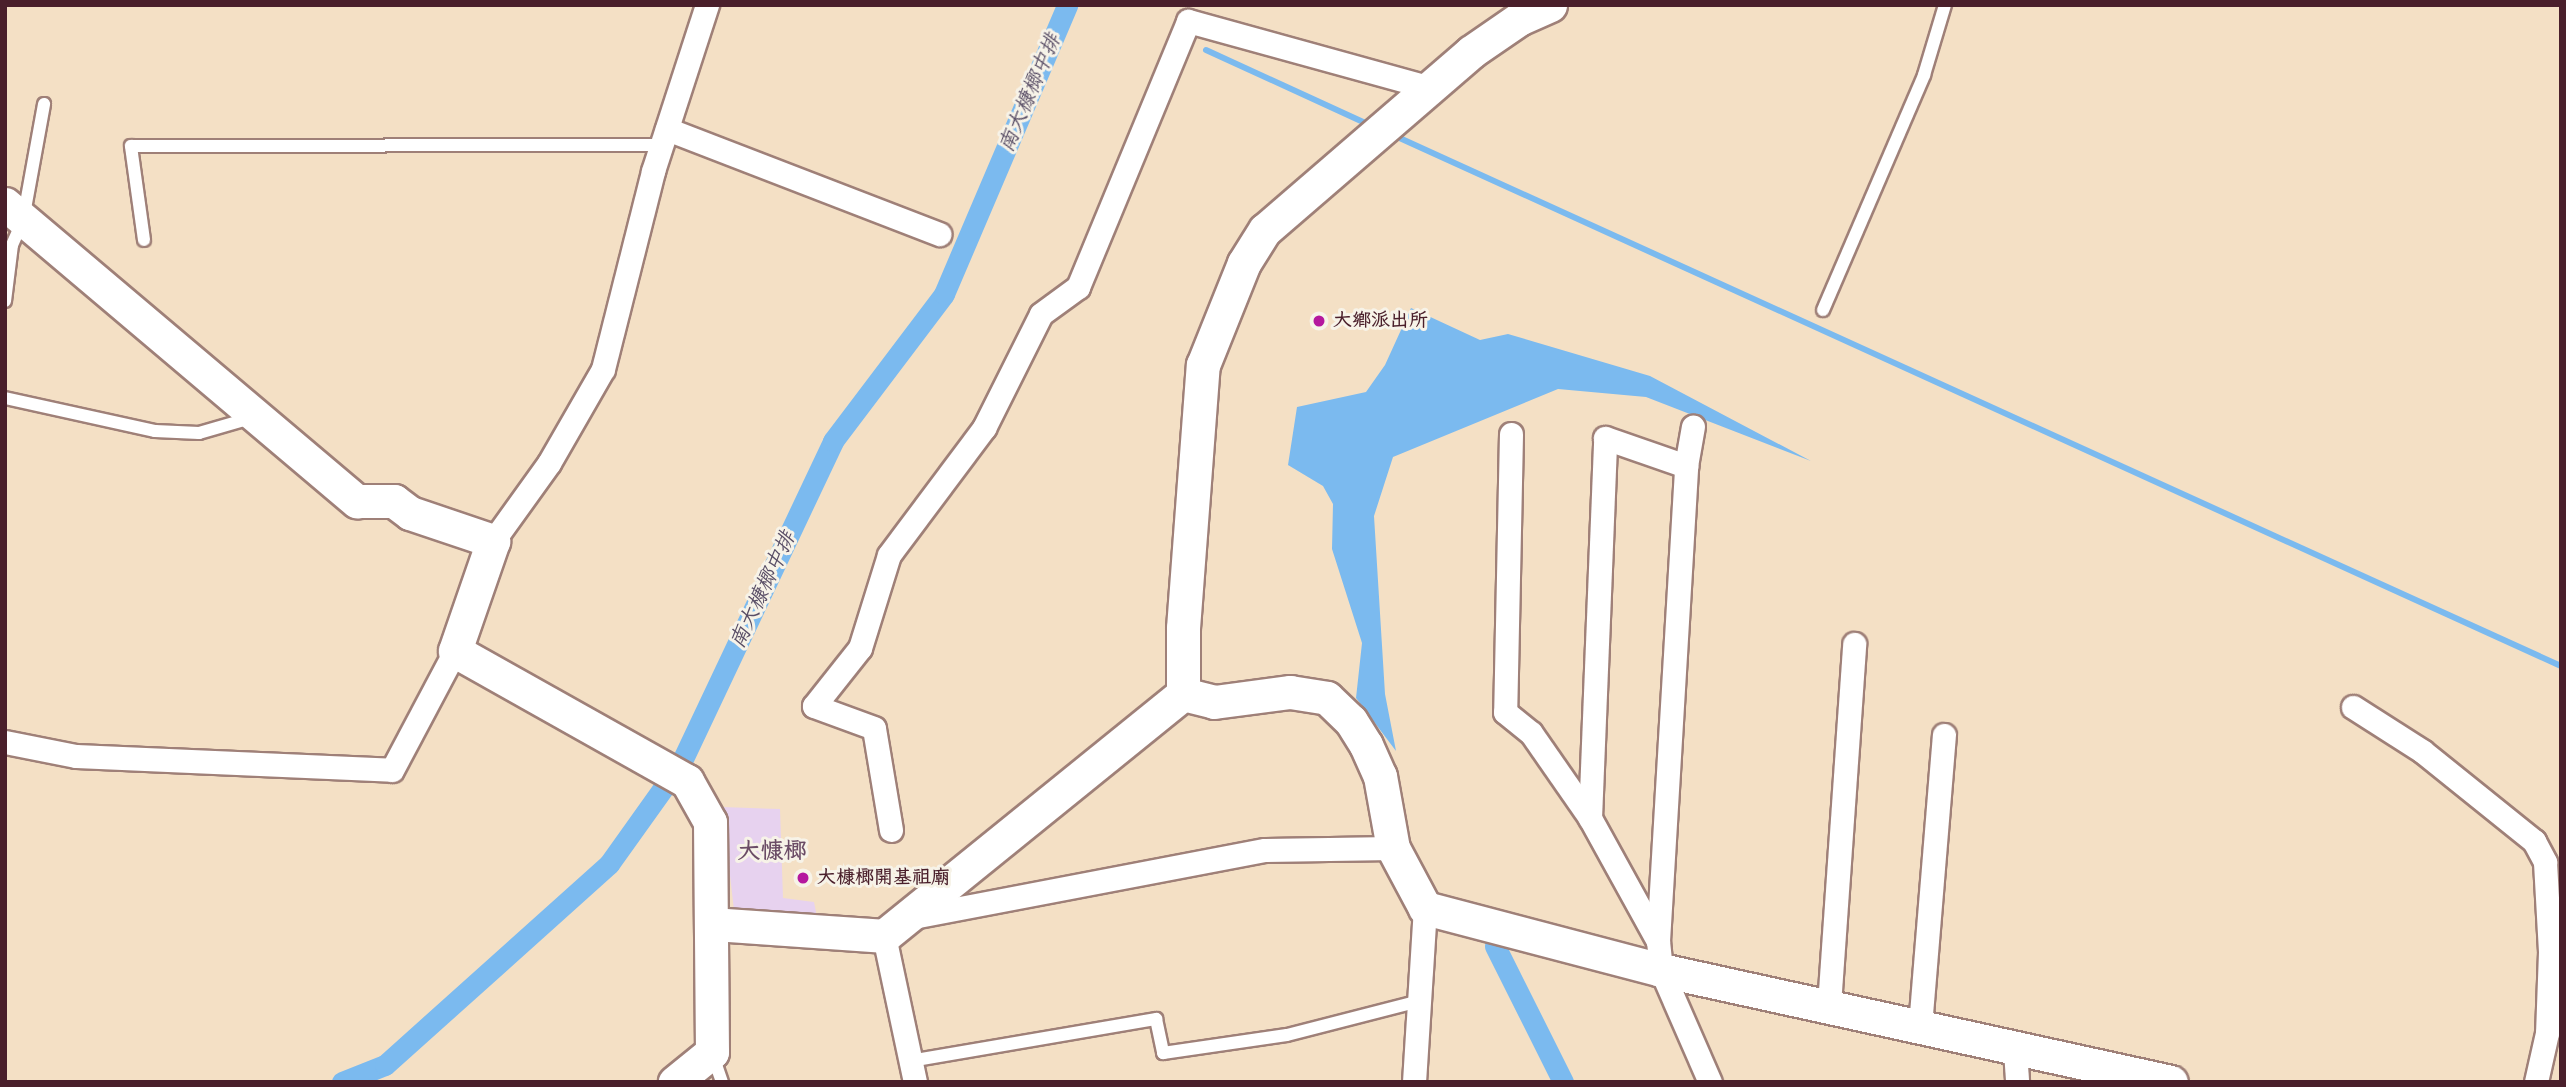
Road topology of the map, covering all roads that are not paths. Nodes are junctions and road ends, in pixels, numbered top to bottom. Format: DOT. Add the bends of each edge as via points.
graph roads {
  1 [pos="707,5"];
  2 [pos="1550,5"];
  3 [pos="1945,5"];
  4 [pos="1191,13"];
  5 [pos="1431,88"];
  6 [pos="44,104"];
  7 [pos="664,137"];
  8 [pos="14,212"];
  9 [pos="939,234"];
  10 [pos="144,240"];
  11 [pos="5,301"];
  12 [pos="1823,310"];
  13 [pos="5,398"];
  14 [pos="255,416"];
  15 [pos="1693,427"];
  16 [pos="1511,434"];
  17 [pos="1686,466"];
  18 [pos="493,541"];
  19 [pos="1854,644"];
  20 [pos="455,651"];
  21 [pos="1183,694"];
  22 [pos="2353,707"];
  23 [pos="1944,735"];
  24 [pos="5,742"];
  25 [pos="1590,818"];
  26 [pos="891,830"];
  27 [pos="1393,848"];
  28 [pos="1425,908"];
  29 [pos="713,924"];
  30 [pos="896,927"];
  31 [pos="1659,956"];
  32 [pos="1419,1001"];
  33 [pos="1829,1005"];
  34 [pos="1920,1026"];
  35 [pos="2016,1066"];
  36 [pos="717,1067"];
  37 [pos="913,1071"];
  38 [pos="675,1082"];
  39 [pos="1414,1082"];
  40 [pos="1710,1082"];
  41 [pos="2171,1082"];
  42 [pos="2536,1082"];
  1 -- 7 [label="street"];
  2 -- 5 [label="street" via="1519,19 1471,52"];
  3 -- 12 [label="lane" via="1924,75"];
  4 -- 5 [label="street"];
  4 -- 26 [label="street" via="1078,287 1041,314 984,428 889,555 860,648 814,706 874,728"];
  5 -- 21 [label="street" via="1265,230 1220,315 1203,366 1183,628"];
  6 -- 8 [label="lane"];
  7 -- 9 [label="street"];
  7 -- 10 [label="lane" via="131,146"];
  7 -- 18 [label="street" via="603,369 549,463"];
  8 -- 11 [label="lane"];
  8 -- 14 [label="street"];
  13 -- 14 [label="lane" via="155,431 199,433"];
  14 -- 18 [label="street" via="356,501 394,501 410,513"];
  15 -- 17 [label="street"];
  16 -- 25 [label="street" via="1505,712 1531,733"];
  17 -- 25 [label="street" via="1605,438"];
  17 -- 31 [label="street"];
  18 -- 20 [label="street"];
  19 -- 33 [label="street"];
  20 -- 24 [label="street" via="393,770 76,756"];
  20 -- 29 [label="street" via="687,781 710,822"];
  21 -- 27 [label="street" via="1214,702 1290,692 1327,698 1351,720 1380,776"];
  21 -- 30 [label="street"];
  22 -- 42 [label="street" via="2422,751 2534,841 2545,862 2550,952 2547,1033"];
  23 -- 34 [label="street"];
  25 -- 31 [label="street"];
  27 -- 28 [label="street"];
  27 -- 30 [label="street" via="1265,850"];
  28 -- 31 [label="street"];
  28 -- 32 [label="street"];
  29 -- 30 [label="street"];
  29 -- 36 [label="street"];
  30 -- 37 [label="street"];
  31 -- 33 [label="street"];
  31 -- 40 [label="street"];
  32 -- 37 [label="lane" via="1287,1035 1163,1053 1156,1019"];
  32 -- 39 [label="street"];
  33 -- 34 [label="street"];
  34 -- 35 [label="street"];
  35 -- 41 [label="street"];
  36 -- 38 [label="street"];
}
